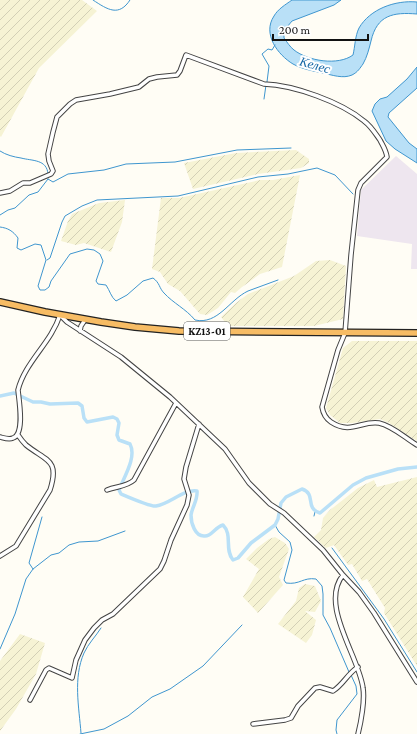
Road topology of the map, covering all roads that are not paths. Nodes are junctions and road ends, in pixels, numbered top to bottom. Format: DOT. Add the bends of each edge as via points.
graph roads {
  1 [pos="0,193"];
  2 [pos="0,302"];
  3 [pos="60,315"];
  4 [pos="85,320"];
  5 [pos="80,331"];
  6 [pos="345,333"];
  7 [pos="417,333"];
  8 [pos="176,403"];
  9 [pos="200,424"];
  10 [pos="18,435"];
  11 [pos="0,436"];
  12 [pos="417,445"];
  13 [pos="107,490"];
  14 [pos="0,556"];
  15 [pos="343,575"];
  16 [pos="358,667"];
  17 [pos="417,682"];
  18 [pos="30,700"];
  19 [pos="253,724"];
  20 [pos="358,734"];
  1 -- 6 [label="street" via="51,174 53,171 48,154 57,117 70,104 76,100 139,87 149,79 177,75 186,55 264,84 314,95 350,111 366,122 386,151 387,157 361,183 358,190"];
  2 -- 3 [label="highway, KZ13-01"];
  3 -- 4 [label="highway, KZ13-01"];
  3 -- 5 [label="street"];
  3 -- 10 [label="street" via="56,326 19,385"];
  4 -- 5 [label="street"];
  4 -- 6 [label="highway, KZ13-01" via="179,331"];
  5 -- 8 [label="street" via="120,357"];
  6 -- 7 [label="highway, KZ13-01"];
  6 -- 12 [label="street" via="322,407 323,413 336,426 345,428 377,423 385,425"];
  8 -- 9 [label="street"];
  8 -- 13 [label="street" via="134,480 129,484"];
  9 -- 15 [label="street" via="225,449 250,483 323,550"];
  9 -- 18 [label="street" via="184,479 189,495 187,505 160,569 113,614 94,628 76,660 72,678 49,668"];
  10 -- 11 [label="street" via="8,439"];
  10 -- 14 [label="street" via="25,444 49,460 53,466 53,480 50,490 16,546"];
  15 -- 16 [label="street" via="338,582 334,599 340,623"];
  15 -- 17 [label="street" via="374,613"];
  16 -- 19 [label="street" via="332,691 315,688 290,718"];
  16 -- 20 [label="street" via="364,689"];
}
